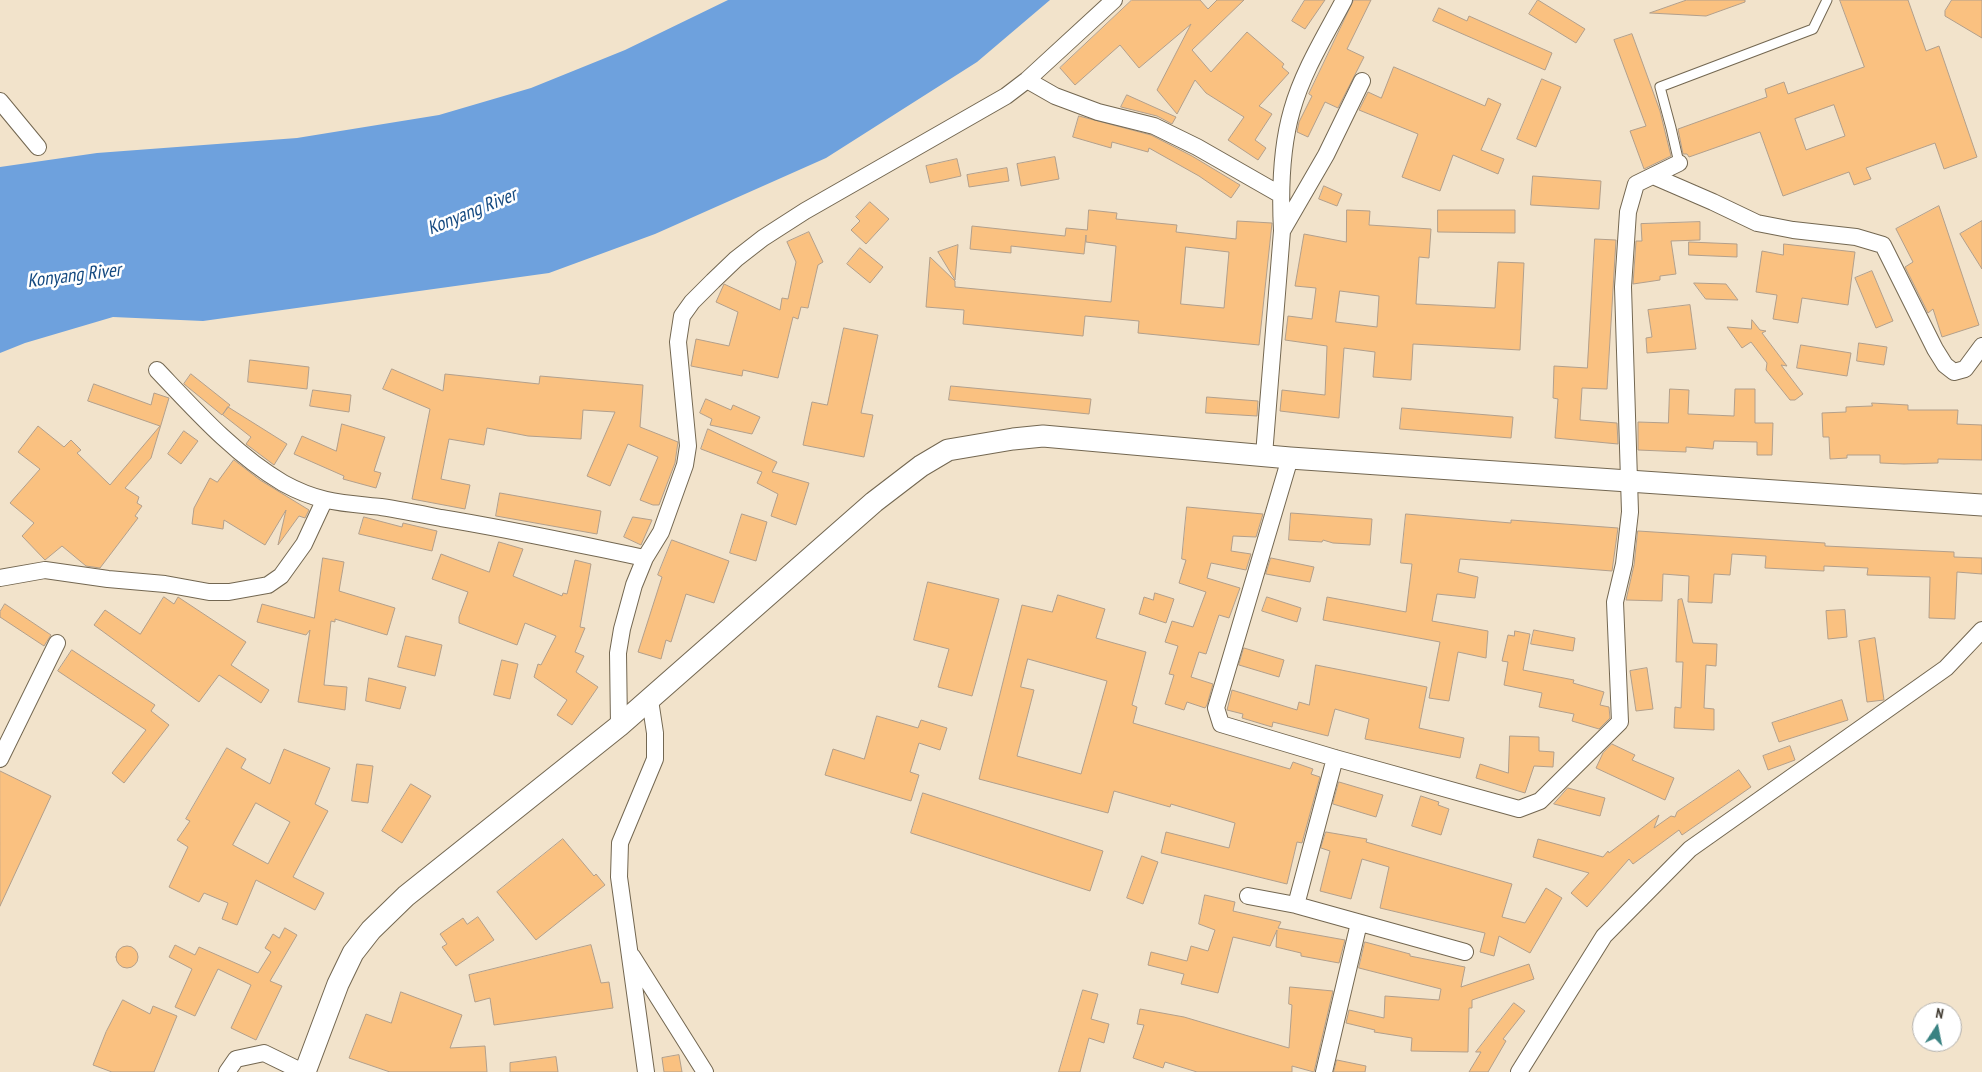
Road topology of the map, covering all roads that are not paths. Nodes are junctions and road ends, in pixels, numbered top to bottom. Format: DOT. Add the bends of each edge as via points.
graph roads {
  1 [pos="1114,0"];
  2 [pos="1344,0"];
  3 [pos="1827,0"];
  4 [pos="1027,80"];
  5 [pos="1362,81"];
  6 [pos="0,101"];
  7 [pos="38,147"];
  8 [pos="1679,163"];
  9 [pos="1653,176"];
  10 [pos="1281,195"];
  11 [pos="1282,231"];
  12 [pos="1982,346"];
  13 [pos="156,370"];
  14 [pos="1264,455"];
  15 [pos="1290,458"];
  16 [pos="1628,481"];
  17 [pos="324,501"];
  18 [pos="1982,505"];
  19 [pos="645,558"];
  20 [pos="0,578"];
  21 [pos="1982,630"];
  22 [pos="57,642"];
  23 [pos="650,700"];
  24 [pos="619,726"];
  25 [pos="1335,758"];
  26 [pos="0,759"];
  27 [pos="1248,896"];
  28 [pos="1296,905"];
  29 [pos="1359,923"];
  30 [pos="628,950"];
  31 [pos="1465,952"];
  32 [pos="226,1072"];
  33 [pos="304,1072"];
  34 [pos="646,1072"];
  35 [pos="706,1072"];
  36 [pos="1324,1072"];
  37 [pos="1519,1072"];
  1 -- 4 [label="street"];
  2 -- 10 [label="street" via="1307,69 1292,111"];
  3 -- 8 [label="lane" via="1813,29 1660,87"];
  4 -- 10 [label="street" via="1055,96 1090,109 1154,126"];
  4 -- 19 [label="street" via="1006,96 796,216 736,258 692,302 682,316 678,342 688,425 685,465 661,532"];
  5 -- 11 [label="street" via="1326,155"];
  6 -- 7 [label="street"];
  8 -- 9 [label="street"];
  9 -- 12 [label="street" via="1757,223 1856,237 1883,245 1945,365 1954,372 1965,369"];
  9 -- 16 [label="street" via="1636,184 1628,212 1623,287"];
  10 -- 11 [label="street"];
  11 -- 14 [label="street"];
  13 -- 17 [label="street" via="210,425 256,464 284,483"];
  14 -- 15 [label="street"];
  14 -- 23 [label="street" via="1043,436 948,450 874,502"];
  15 -- 16 [label="street"];
  15 -- 25 [label="street" via="1216,708 1221,724"];
  16 -- 18 [label="street"];
  16 -- 25 [label="street" via="1630,512 1624,564 1615,602 1620,722 1540,801 1520,809"];
  17 -- 19 [label="street" via="469,522"];
  17 -- 20 [label="street" via="300,550 281,576 268,585 209,592 45,570"];
  19 -- 24 [label="street" via="634,585 618,653"];
  21 -- 37 [label="street" via="1946,668 1690,849 1604,936"];
  22 -- 26 [label="street"];
  23 -- 24 [label="street"];
  23 -- 30 [label="street" via="655,759 620,843 619,877"];
  24 -- 33 [label="street" via="406,896 371,930 353,954 338,984"];
  25 -- 28 [label="street"];
  27 -- 28 [label="street"];
  28 -- 29 [label="street"];
  29 -- 31 [label="street"];
  29 -- 36 [label="street"];
  30 -- 34 [label="street"];
  30 -- 35 [label="street"];
  32 -- 33 [label="street" via="236,1059 264,1053"];
}
